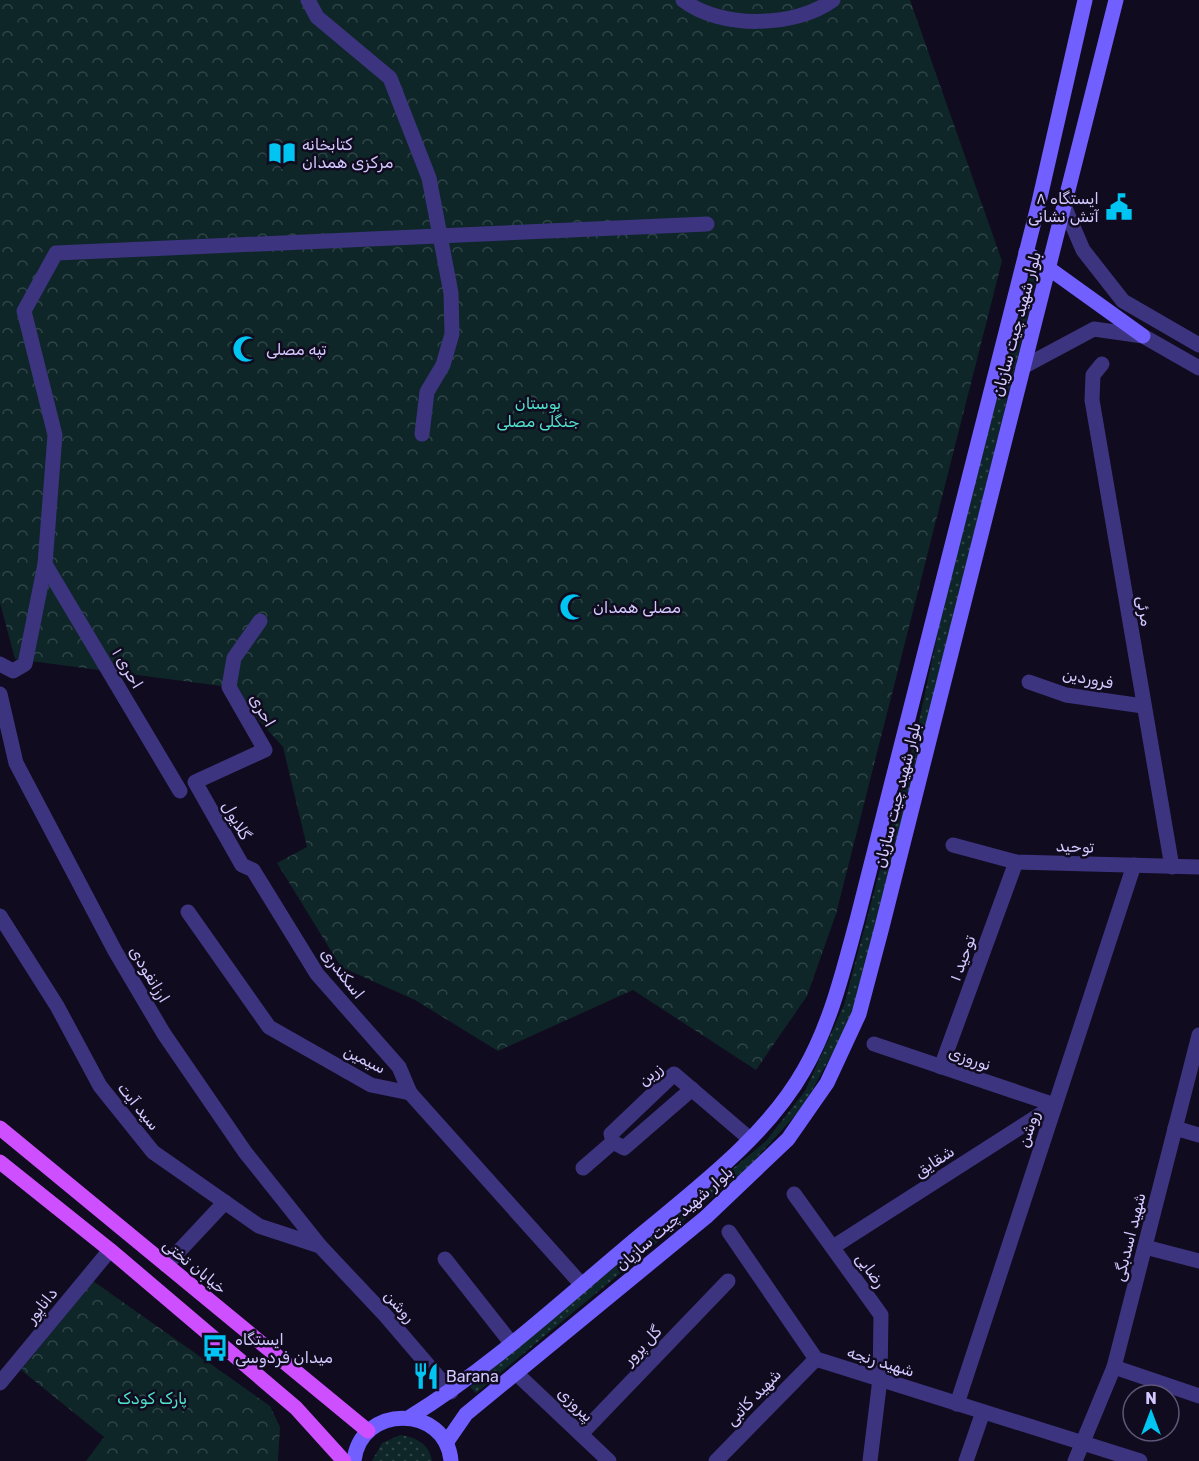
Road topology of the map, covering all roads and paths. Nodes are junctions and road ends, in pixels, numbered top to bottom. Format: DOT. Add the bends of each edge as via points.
graph roads {
  1 [pos="308,0"];
  2 [pos="683,0"];
  3 [pos="833,0"];
  4 [pos="1085,0"];
  5 [pos="1116,0"];
  6 [pos="1065,208"];
  7 [pos="706,224"];
  8 [pos="442,236"];
  9 [pos="1026,252"];
  10 [pos="1049,269"];
  11 [pos="1143,336"];
  12 [pos="1199,345"];
  13 [pos="1102,364"];
  14 [pos="1023,367"];
  15 [pos="1199,368"];
  16 [pos="422,434"];
  17 [pos="45,564"];
  18 [pos="260,621"];
  19 [pos="0,664"];
  20 [pos="1029,682"];
  21 [pos="0,694"];
  22 [pos="1143,706"];
  23 [pos="195,782"];
  24 [pos="180,791"];
  25 [pos="953,845"];
  26 [pos="1016,862"];
  27 [pos="1134,866"];
  28 [pos="1172,867"];
  29 [pos="1199,867"];
  30 [pos="253,870"];
  31 [pos="188,912"];
  32 [pos="0,916"];
  33 [pos="1199,1035"];
  34 [pos="874,1044"];
  35 [pos="941,1067"];
  36 [pos="692,1089"];
  37 [pos="410,1093"];
  38 [pos="1055,1105"];
  39 [pos="0,1128"];
  40 [pos="1175,1128"];
  41 [pos="1199,1135"];
  42 [pos="750,1138"];
  43 [pos="614,1142"];
  44 [pos="0,1162"];
  45 [pos="583,1168"];
  46 [pos="794,1194"];
  47 [pos="225,1202"];
  48 [pos="729,1232"];
  49 [pos="320,1246"];
  50 [pos="833,1247"];
  51 [pos="1145,1248"];
  52 [pos="110,1250"];
  53 [pos="445,1259"];
  54 [pos="1199,1261"];
  55 [pos="166,1265"];
  56 [pos="728,1281"];
  57 [pos="582,1284"];
  58 [pos="512,1344"];
  59 [pos="816,1359"];
  60 [pos="1114,1367"];
  61 [pos="517,1374"];
  62 [pos="880,1379"];
  63 [pos="0,1383"];
  64 [pos="451,1392"];
  65 [pos="1199,1396"];
  66 [pos="957,1404"];
  67 [pos="983,1412"];
  68 [pos="410,1418"];
  69 [pos="368,1431"];
  70 [pos="581,1434"];
  71 [pos="446,1443"];
  72 [pos="1083,1443"];
  73 [pos="344,1461"];
  74 [pos="354,1461"];
  75 [pos="451,1461"];
  76 [pos="609,1461"];
  77 [pos="716,1461"];
  78 [pos="870,1461"];
  79 [pos="966,1461"];
  80 [pos="1075,1461"];
  81 [pos="1140,1461"];
  1 -- 8 [label="street" via="317,17 390,78 429,178"];
  2 -- 3 [label="street" via="729,20 774,22 823,7"];
  4 -- 9 [label="main road, بلوار شهید چیت سازیان"];
  5 -- 6 [label="main road, بلوار شهید چیت سازیان"];
  6 -- 10 [label="main road, بلوار شهید چیت سازیان"];
  6 -- 12 [label="street" via="1083,250 1123,301"];
  7 -- 8 [label="street"];
  8 -- 16 [label="street" via="451,293 452,334 443,365 427,392"];
  8 -- 17 [label="street" via="56,253 24,311 55,435"];
  9 -- 10 [label="main road"];
  9 -- 42 [label="main road, بلوار شهید چیت سازیان" via="834,1005 804,1070 769,1122"];
  10 -- 11 [label="main road"];
  10 -- 14 [label="main road, بلوار شهید چیت سازیان"];
  11 -- 14 [label="street" via="1094,329"];
  11 -- 15 [label="street"];
  13 -- 22 [label="street, مرئی" via="1093,375 1092,400"];
  14 -- 61 [label="main road, بلوار شهید چیت سازیان" via="862,1003 827,1083 788,1139 715,1210"];
  17 -- 19 [label="street" via="25,664 13,671"];
  17 -- 24 [label="street, احری ۱"];
  18 -- 23 [label="street, احری" via="234,658 229,687 265,750"];
  20 -- 22 [label="street, فروردین" via="1066,695"];
  21 -- 49 [label="street, ارزانفودی" via="16,763 115,951 164,1034 245,1152"];
  22 -- 28 [label="street, مرئی"];
  23 -- 30 [label="street, گلایول" via="242,866"];
  25 -- 26 [label="street, توحید"];
  26 -- 27 [label="street, توحید"];
  26 -- 35 [label="street, توحید ۱"];
  27 -- 28 [label="street, توحید"];
  27 -- 38 [label="street, روشن"];
  28 -- 29 [label="street, توحید"];
  30 -- 37 [label="street, اسکندری" via="317,974 399,1067"];
  31 -- 37 [label="street, سیمین" via="269,1027 371,1085"];
  32 -- 47 [label="street, سید آیت" via="57,1006 100,1086 153,1152"];
  33 -- 40 [label="street, شهید اسدبگی"];
  34 -- 35 [label="street, نوروزی"];
  35 -- 38 [label="street, نوروزی"];
  36 -- 42 [label="street, زرین"];
  36 -- 43 [label="street" via="624,1148"];
  36 -- 43 [label="street, زرین" via="674,1074 611,1134"];
  37 -- 57 [label="street"];
  38 -- 50 [label="street, شقایق"];
  38 -- 66 [label="street, روشن"];
  39 -- 55 [label="main road, خیابان تختی"];
  40 -- 41 [label="street"];
  40 -- 51 [label="street, شهید اسدبگی"];
  42 -- 57 [label="main road, بلوار شهید چیت سازیان"];
  43 -- 45 [label="street, زرین"];
  44 -- 52 [label="main road"];
  46 -- 50 [label="street, رضایی"];
  47 -- 49 [label="street, سید آیت" via="259,1226"];
  47 -- 55 [label="street"];
  48 -- 59 [label="street"];
  49 -- 64 [label="street, روشن"];
  50 -- 62 [label="street, رضایی" via="881,1315"];
  51 -- 54 [label="street"];
  51 -- 60 [label="street, شهید اسدبگی"];
  52 -- 63 [label="street, داناپور"];
  52 -- 73 [label="main road" via="296,1408"];
  53 -- 58 [label="street"];
  55 -- 69 [label="main road, خیابان تختی"];
  56 -- 70 [label="street, گل پرور"];
  57 -- 58 [label="main road, بلوار شهید چیت سازیان"];
  58 -- 64 [label="main road, بلوار شهید چیت سازیان"];
  59 -- 62 [label="street, شهید رنجه"];
  59 -- 77 [label="street, شهید کاتبی"];
  60 -- 65 [label="street"];
  60 -- 72 [label="street, شهید اسدبگی"];
  61 -- 70 [label="street, پیروزی"];
  61 -- 71 [label="main road, بلوار شهید چیت سازیان" via="466,1414"];
  62 -- 66 [label="street, شهید رنجه"];
  62 -- 78 [label="street, رضایی"];
  64 -- 68 [label="main road, بلوار شهید چیت سازیان"];
  66 -- 67 [label="street, شهید رنجه"];
  67 -- 72 [label="street, شهید رنجه"];
  67 -- 79 [label="street"];
  68 -- 69 [label="main road" via="380,1422"];
  68 -- 71 [label="main road" via="425,1422"];
  69 -- 74 [label="main road" via="359,1443"];
  70 -- 76 [label="street, پیروزی"];
  71 -- 75 [label="main road"];
  72 -- 80 [label="street, شهید اسدبگی"];
  72 -- 81 [label="street, شهید رنجه"];
}
